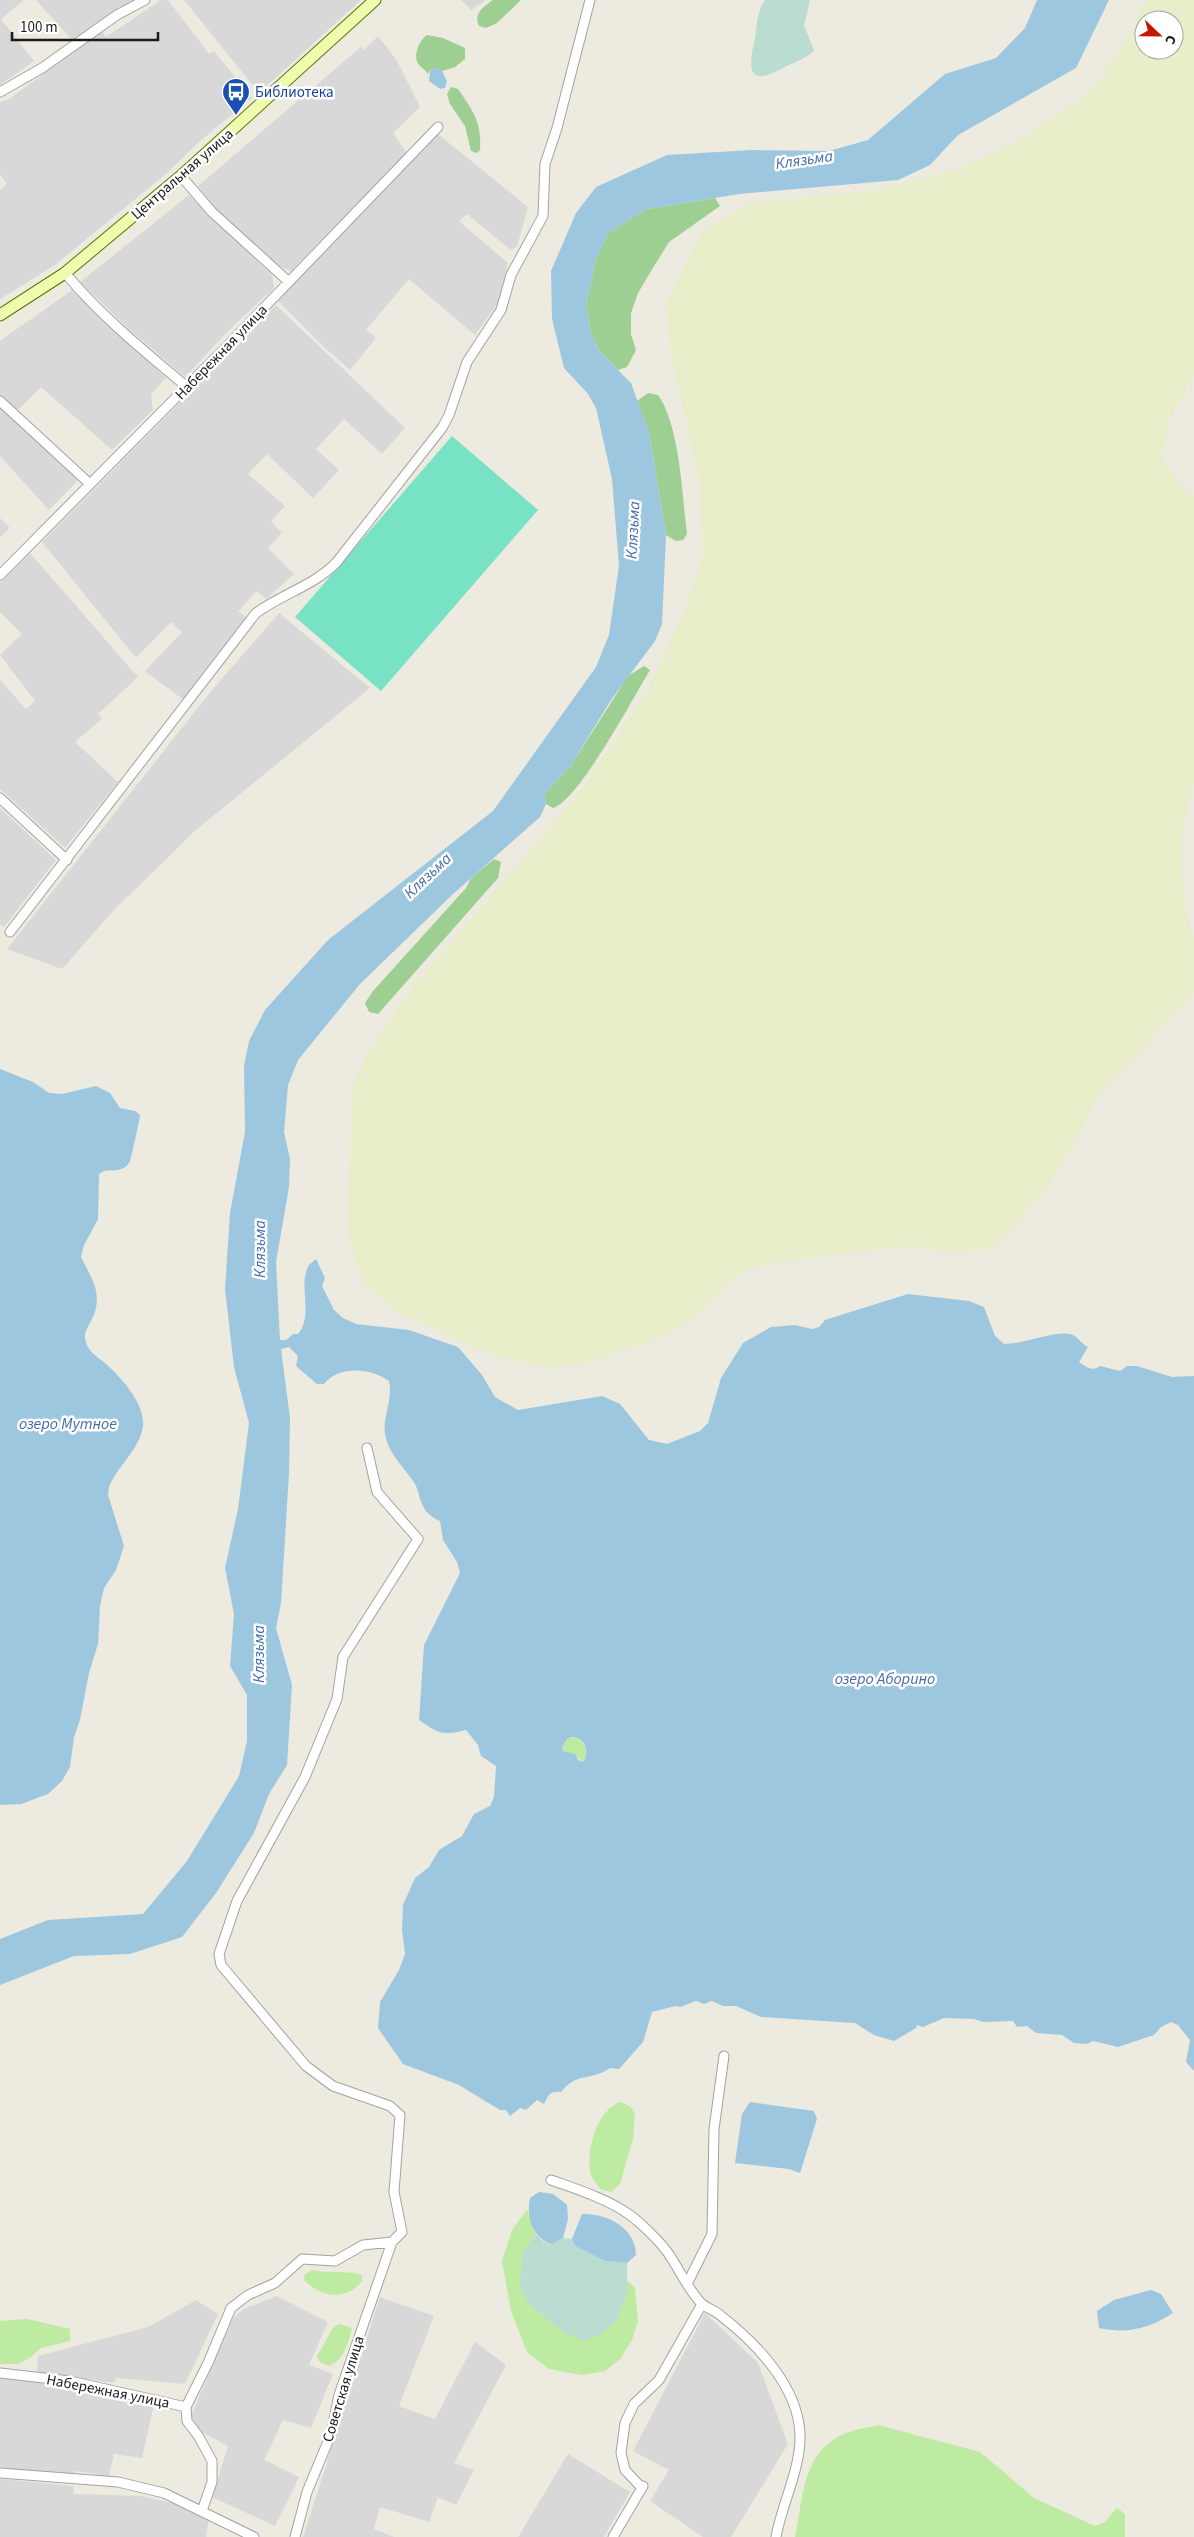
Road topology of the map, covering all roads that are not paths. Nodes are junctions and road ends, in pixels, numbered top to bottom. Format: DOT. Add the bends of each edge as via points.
graph roads {
  1 [pos="145,0"];
  2 [pos="375,0"];
  3 [pos="590,0"];
  4 [pos="0,92"];
  5 [pos="438,127"];
  6 [pos="180,176"];
  7 [pos="65,273"];
  8 [pos="289,282"];
  9 [pos="0,315"];
  10 [pos="187,387"];
  11 [pos="0,402"];
  12 [pos="90,484"];
  13 [pos="0,575"];
  14 [pos="0,798"];
  15 [pos="67,860"];
  16 [pos="10,932"];
  17 [pos="367,1448"];
  18 [pos="724,2056"];
  19 [pos="551,2180"];
  20 [pos="392,2242"];
  21 [pos="687,2284"];
  22 [pos="702,2304"];
  23 [pos="0,2373"];
  24 [pos="186,2406"];
  25 [pos="0,2473"];
  26 [pos="202,2511"];
  27 [pos="254,2537"];
  28 [pos="295,2537"];
  29 [pos="613,2537"];
  30 [pos="776,2537"];
  1 -- 4 [label="street"];
  2 -- 6 [label="main road, Центральная улица"];
  3 -- 15 [label="street" via="545,164 543,216 511,275 501,310 467,362 442,428 336,563 316,580 256,613"];
  5 -- 8 [label="street, Набережная улица"];
  6 -- 7 [label="main road, Центральная улица"];
  6 -- 8 [label="street" via="212,212"];
  7 -- 9 [label="main road, Центральная улица"];
  7 -- 10 [label="street" via="94,305"];
  8 -- 10 [label="street, Набережная улица"];
  10 -- 12 [label="street, Набережная улица"];
  11 -- 12 [label="street"];
  12 -- 13 [label="street, Набережная улица"];
  14 -- 15 [label="street"];
  15 -- 16 [label="street"];
  17 -- 20 [label="street, Советская улица" via="377,1492 418,1539 343,1657 337,1699 305,1777 236,1901 219,1954 221,1965 306,2066 333,2086 390,2106 400,2115 394,2192 402,2232"];
  18 -- 21 [label="street" via="714,2129 712,2234"];
  19 -- 21 [label="street" via="628,2213 668,2253"];
  20 -- 24 [label="street" via="364,2245 335,2261 302,2259 275,2283 248,2295 231,2308"];
  20 -- 28 [label="street, Советская улица" via="339,2394 331,2434 306,2492"];
  21 -- 22 [label="street"];
  22 -- 29 [label="street" via="660,2380 634,2404 625,2423 622,2453 625,2470 643,2487"];
  22 -- 30 [label="street" via="719,2314 754,2345 781,2379 793,2403 800,2434 794,2476"];
  23 -- 24 [label="street, Набережная улица" via="70,2381"];
  24 -- 26 [label="street" via="187,2421 212,2461 212,2482"];
  25 -- 26 [label="street" via="118,2482 164,2493"];
  26 -- 27 [label="street"];
}
